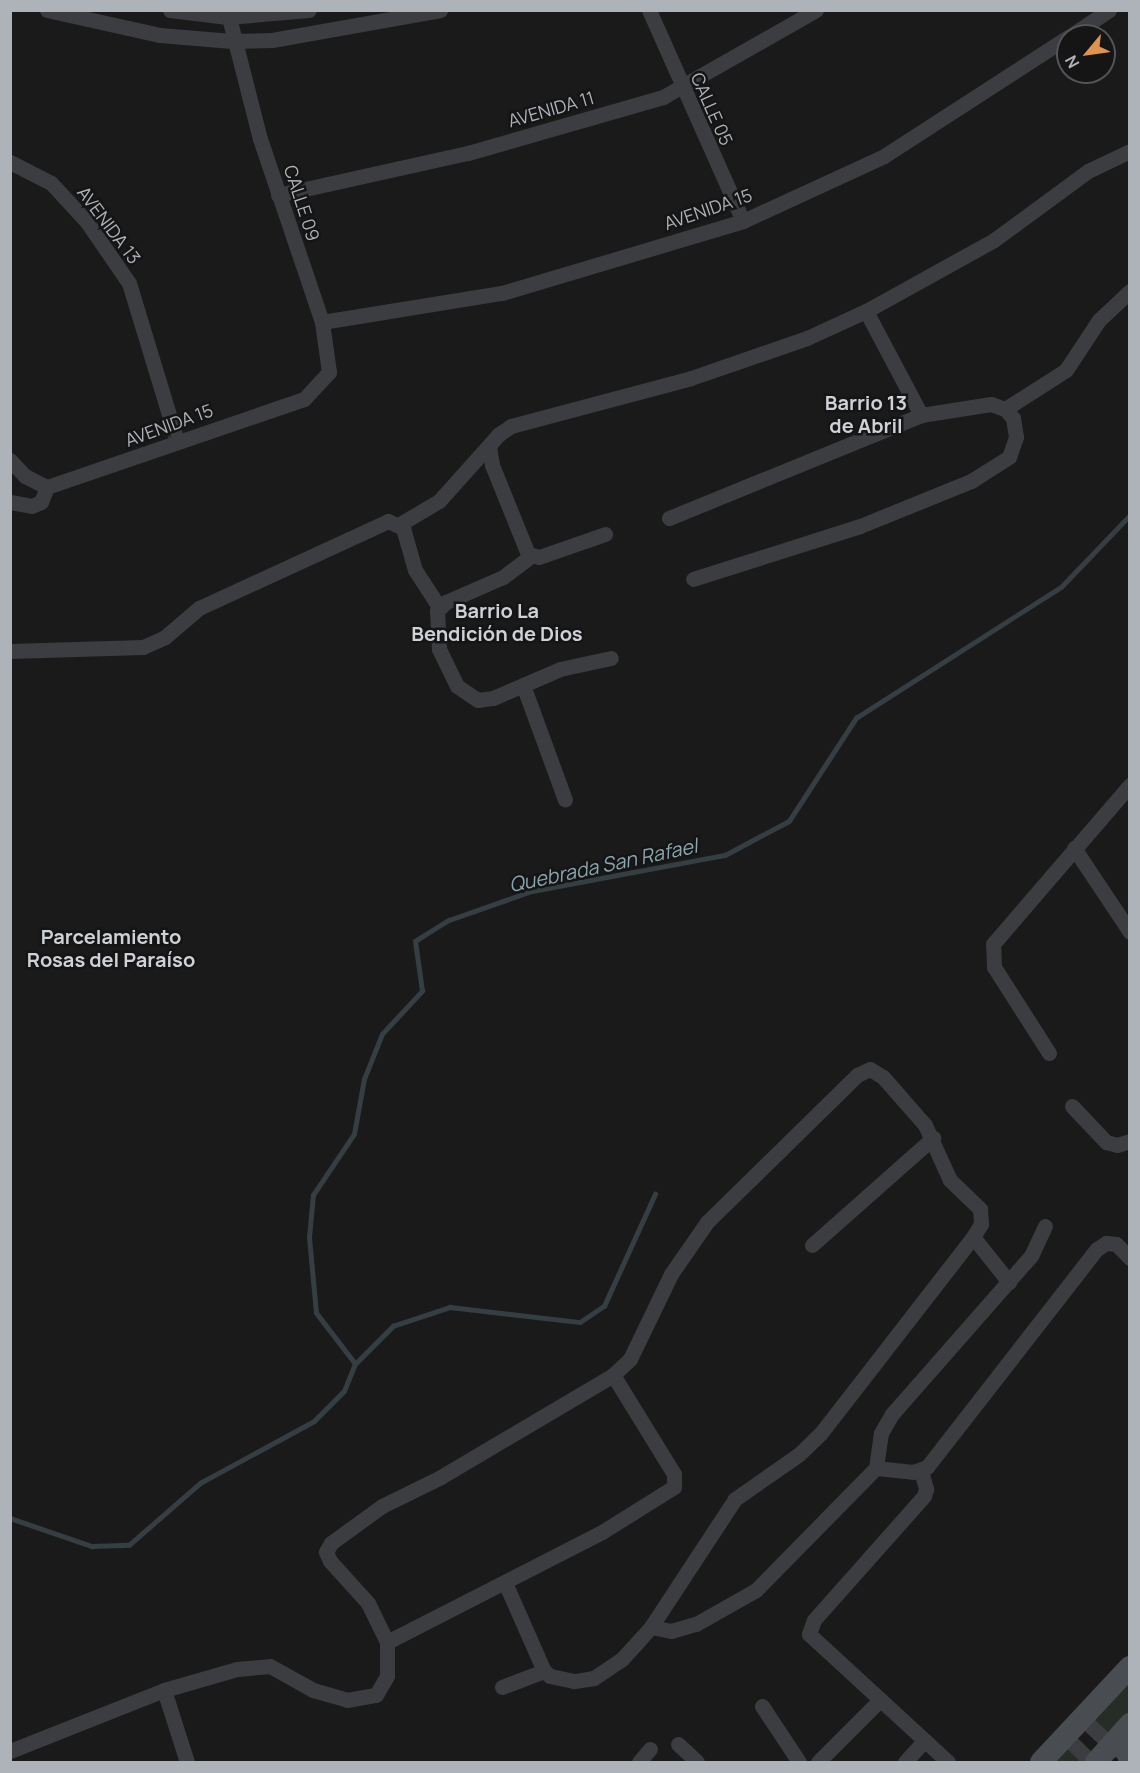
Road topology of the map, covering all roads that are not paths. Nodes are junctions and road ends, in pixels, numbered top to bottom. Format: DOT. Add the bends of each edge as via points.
graph roads {
  1 [pos="47,10"];
  2 [pos="170,10"];
  3 [pos="309,10"];
  4 [pos="440,10"];
  5 [pos="649,10"];
  6 [pos="816,10"];
  7 [pos="1109,10"];
  8 [pos="228,14"];
  9 [pos="1088,24"];
  10 [pos="232,41"];
  11 [pos="1056,45"];
  12 [pos="681,87"];
  13 [pos="1130,151"];
  14 [pos="10,162"];
  15 [pos="278,195"];
  16 [pos="743,221"];
  17 [pos="1130,291"];
  18 [pos="866,311"];
  19 [pos="322,322"];
  20 [pos="304,399"];
  21 [pos="1005,409"];
  22 [pos="921,415"];
  23 [pos="177,441"];
  24 [pos="489,446"];
  25 [pos="10,460"];
  26 [pos="47,487"];
  27 [pos="10,502"];
  28 [pos="669,518"];
  29 [pos="400,524"];
  30 [pos="605,534"];
  31 [pos="531,556"];
  32 [pos="693,579"];
  33 [pos="439,607"];
  34 [pos="10,651"];
  35 [pos="611,658"];
  36 [pos="523,685"];
  37 [pos="1130,785"];
  38 [pos="565,800"];
  39 [pos="1074,848"];
  40 [pos="1130,932"];
  41 [pos="1049,1053"];
  42 [pos="1072,1106"];
  43 [pos="933,1138"];
  44 [pos="1130,1141"];
  45 [pos="1045,1226"];
  46 [pos="973,1237"];
  47 [pos="812,1245"];
  48 [pos="1130,1258"];
  49 [pos="1009,1282"];
  50 [pos="613,1375"];
  51 [pos="876,1468"];
  52 [pos="921,1471"];
  53 [pos="506,1585"];
  54 [pos="651,1627"];
  55 [pos="387,1642"];
  56 [pos="1130,1667"];
  57 [pos="544,1671"];
  58 [pos="502,1688"];
  59 [pos="164,1690"];
  60 [pos="880,1700"];
  61 [pos="762,1706"];
  62 [pos="1083,1719"];
  63 [pos="1122,1733"];
  64 [pos="1065,1736"];
  65 [pos="924,1741"];
  66 [pos="678,1744"];
  67 [pos="650,1749"];
  68 [pos="10,1751"];
  69 [pos="1130,1761"];
  70 [pos="187,1762"];
  71 [pos="639,1762"];
  72 [pos="697,1762"];
  73 [pos="799,1762"];
  74 [pos="818,1762"];
  75 [pos="905,1762"];
  76 [pos="948,1762"];
  77 [pos="1041,1762"];
  78 [pos="1091,1762"];
  79 [pos="1096,1762"];
  1 -- 10 [label="street" via="160,34"];
  2 -- 8 [label="street"];
  3 -- 8 [label="street"];
  4 -- 10 [label="street" via="272,40"];
  5 -- 12 [label="street, CALLE 05"];
  6 -- 12 [label="street, AVENIDA 11"];
  7 -- 9 [label="street, AVENIDA 15"];
  8 -- 10 [label="street, CALLE 09"];
  10 -- 15 [label="street, CALLE 09"];
  11 -- 16 [label="street, AVENIDA 15" via="884,156"];
  12 -- 15 [label="street, AVENIDA 11" via="663,97 468,153"];
  12 -- 16 [label="street, CALLE 05"];
  13 -- 18 [label="street" via="1088,171 994,240"];
  14 -- 23 [label="street, AVENIDA 13" via="51,183 87,222 129,284"];
  15 -- 19 [label="street, CALLE 09"];
  16 -- 19 [label="street, AVENIDA 15" via="502,293"];
  17 -- 21 [label="street" via="1106,312 1066,370"];
  18 -- 22 [label="street"];
  18 -- 24 [label="street" via="807,338 691,378 511,426"];
  19 -- 20 [label="street, CALLE 09" via="329,372"];
  20 -- 23 [label="street, AVENIDA 15"];
  21 -- 22 [label="street" via="991,404"];
  21 -- 32 [label="street" via="1013,418 1016,437 1012,452 999,466 911,508"];
  22 -- 28 [label="street"];
  23 -- 26 [label="street, AVENIDA 15"];
  24 -- 29 [label="street" via="439,501"];
  24 -- 31 [label="street" via="500,486 524,548"];
  25 -- 26 [label="street" via="25,476"];
  26 -- 27 [label="street" via="41,502 32,507"];
  29 -- 33 [label="street" via="415,570"];
  29 -- 34 [label="street" via="384,522 229,594 200,608 165,637 143,647"];
  30 -- 31 [label="street" via="539,557"];
  31 -- 33 [label="street" via="503,577"];
  33 -- 36 [label="street" via="435,621 439,649 463,691 486,700"];
  35 -- 36 [label="street" via="573,665"];
  36 -- 38 [label="street"];
  37 -- 39 [label="street"];
  39 -- 40 [label="street"];
  39 -- 41 [label="street" via="997,937 992,952 994,967"];
  42 -- 44 [label="street" via="1106,1142 1117,1145"];
  43 -- 46 [label="street" via="950,1180 981,1213 981,1224"];
  43 -- 47 [label="street"];
  43 -- 50 [label="street" via="883,1077 870,1069 861,1072 707,1222 671,1274 634,1351"];
  45 -- 49 [label="street" via="1031,1256"];
  46 -- 49 [label="street"];
  46 -- 54 [label="street" via="820,1434 798,1455 735,1499"];
  48 -- 52 [label="street" via="1120,1246 1101,1245 942,1450"];
  49 -- 51 [label="street" via="892,1414 881,1433"];
  50 -- 53 [label="street" via="674,1474 674,1487"];
  50 -- 55 [label="street" via="439,1478 382,1506 331,1542 326,1552 330,1562 368,1603"];
  51 -- 52 [label="street"];
  51 -- 54 [label="street" via="756,1590 696,1624 670,1631"];
  52 -- 60 [label="street" via="924,1496 809,1627 813,1639"];
  53 -- 55 [label="street"];
  53 -- 57 [label="street"];
  54 -- 57 [label="street" via="629,1654 594,1677 566,1681"];
  55 -- 59 [label="street" via="384,1685 376,1695 363,1700 347,1700 313,1690 270,1666 255,1666"];
  56 -- 62 [label="main road"];
  57 -- 58 [label="street"];
  59 -- 68 [label="street"];
  59 -- 70 [label="street"];
  60 -- 65 [label="street"];
  60 -- 74 [label="street"];
  61 -- 73 [label="street"];
  62 -- 63 [label="street"];
  62 -- 64 [label="main road"];
  63 -- 69 [label="main road"];
  63 -- 79 [label="main road"];
  64 -- 77 [label="main road"];
  64 -- 78 [label="street"];
  65 -- 75 [label="street"];
  65 -- 76 [label="street"];
  66 -- 72 [label="street"];
  67 -- 71 [label="street"];
}
